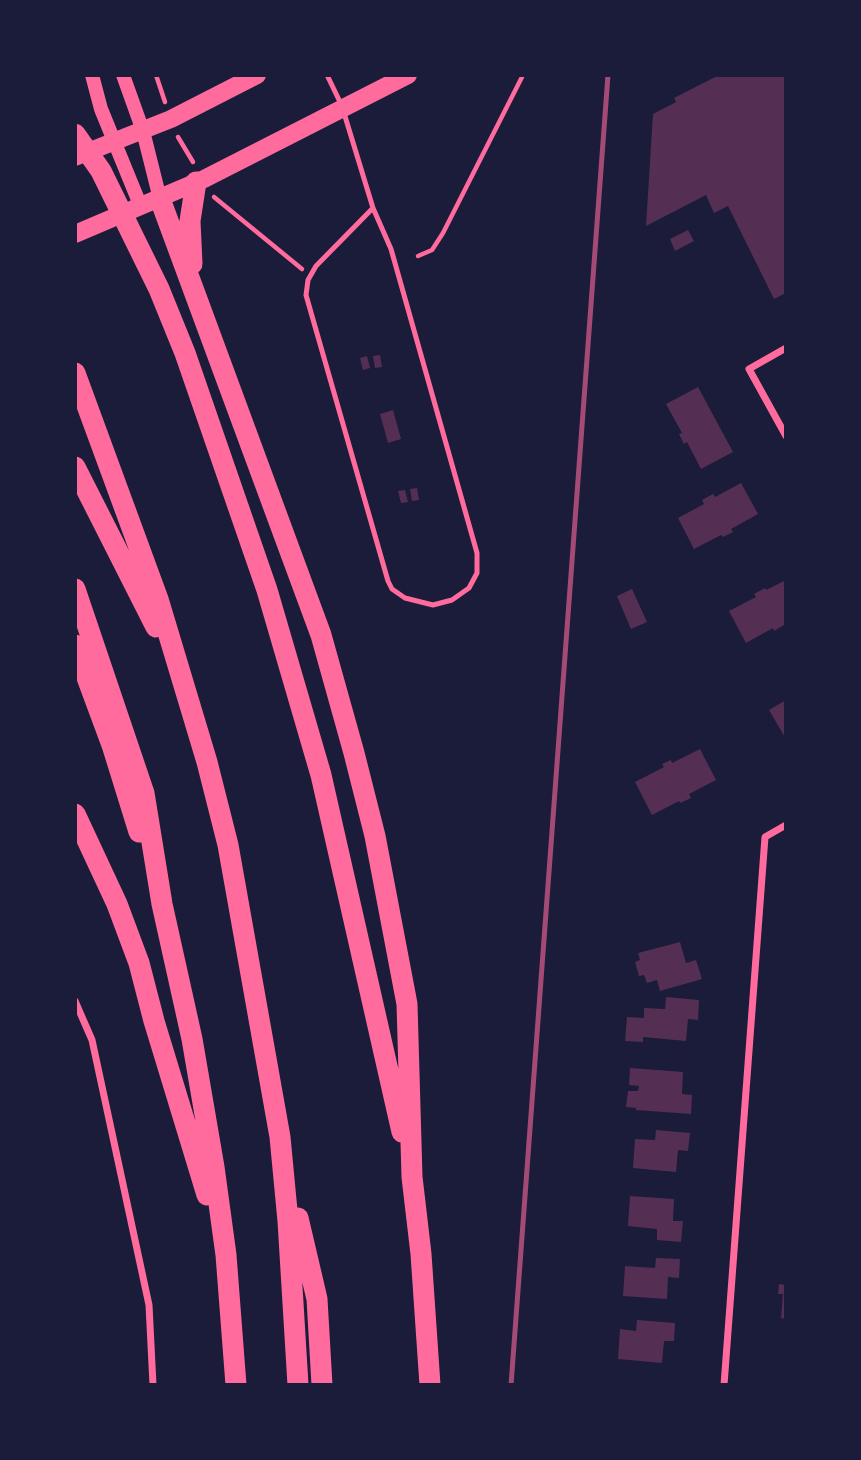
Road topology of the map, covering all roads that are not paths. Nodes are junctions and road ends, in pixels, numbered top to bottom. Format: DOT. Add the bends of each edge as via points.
graph roads {
  1 [pos="92,75"];
  2 [pos="123,75"];
  3 [pos="257,75"];
  4 [pos="327,75"];
  5 [pos="408,75"];
  6 [pos="343,108"];
  7 [pos="143,131"];
  8 [pos="75,134"];
  9 [pos="114,142"];
  10 [pos="75,156"];
  11 [pos="196,182"];
  12 [pos="151,203"];
  13 [pos="373,208"];
  14 [pos="75,234"];
  15 [pos="194,291"];
  16 [pos="786,348"];
  17 [pos="75,373"];
  18 [pos="786,436"];
  19 [pos="75,467"];
  20 [pos="75,589"];
  21 [pos="75,645"];
  22 [pos="184,681"];
  23 [pos="75,814"];
  24 [pos="786,825"];
  25 [pos="162,904"];
  26 [pos="75,1001"];
  27 [pos="280,1137"];
  28 [pos="412,1177"];
  29 [pos="226,1255"];
  30 [pos="423,1297"];
  31 [pos="153,1385"];
  32 [pos="236,1385"];
  33 [pos="298,1385"];
  34 [pos="323,1385"];
  35 [pos="419,1385"];
  36 [pos="430,1385"];
  37 [pos="723,1385"];
  1 -- 9 [label="main road"];
  2 -- 7 [label="main road"];
  3 -- 7 [label="main road"];
  4 -- 6 [label="lane"];
  5 -- 6 [label="main road"];
  6 -- 11 [label="main road"];
  6 -- 13 [label="lane"];
  7 -- 9 [label="main road"];
  7 -- 12 [label="main road"];
  8 -- 28 [label="highway" via="100,171 144,256 185,353 267,590 321,775"];
  9 -- 10 [label="main road"];
  9 -- 12 [label="main road"];
  11 -- 12 [label="main road"];
  11 -- 15 [label="highway" via="190,221"];
  12 -- 14 [label="main road"];
  12 -- 15 [label="highway"];
  13 -- 13 [label="lane" via="394,260 477,553 477,573 469,588 452,600 433,605 405,598 388,581 306,295 316,266"];
  15 -- 28 [label="highway" via="321,635 355,753 407,1003"];
  16 -- 18 [label="street" via="749,369"];
  17 -- 22 [label="highway"];
  19 -- 22 [label="highway"];
  20 -- 25 [label="highway" via="144,793"];
  21 -- 25 [label="highway"];
  22 -- 27 [label="highway" via="228,845"];
  23 -- 29 [label="highway" via="139,963"];
  24 -- 37 [label="street" via="765,837"];
  25 -- 29 [label="highway" via="192,1039"];
  26 -- 31 [label="street" via="92,1040 149,1305"];
  27 -- 33 [label="highway"];
  27 -- 34 [label="highway" via="317,1299"];
  28 -- 30 [label="highway"];
  29 -- 32 [label="highway"];
  30 -- 35 [label="highway"];
  30 -- 36 [label="highway"];
}
